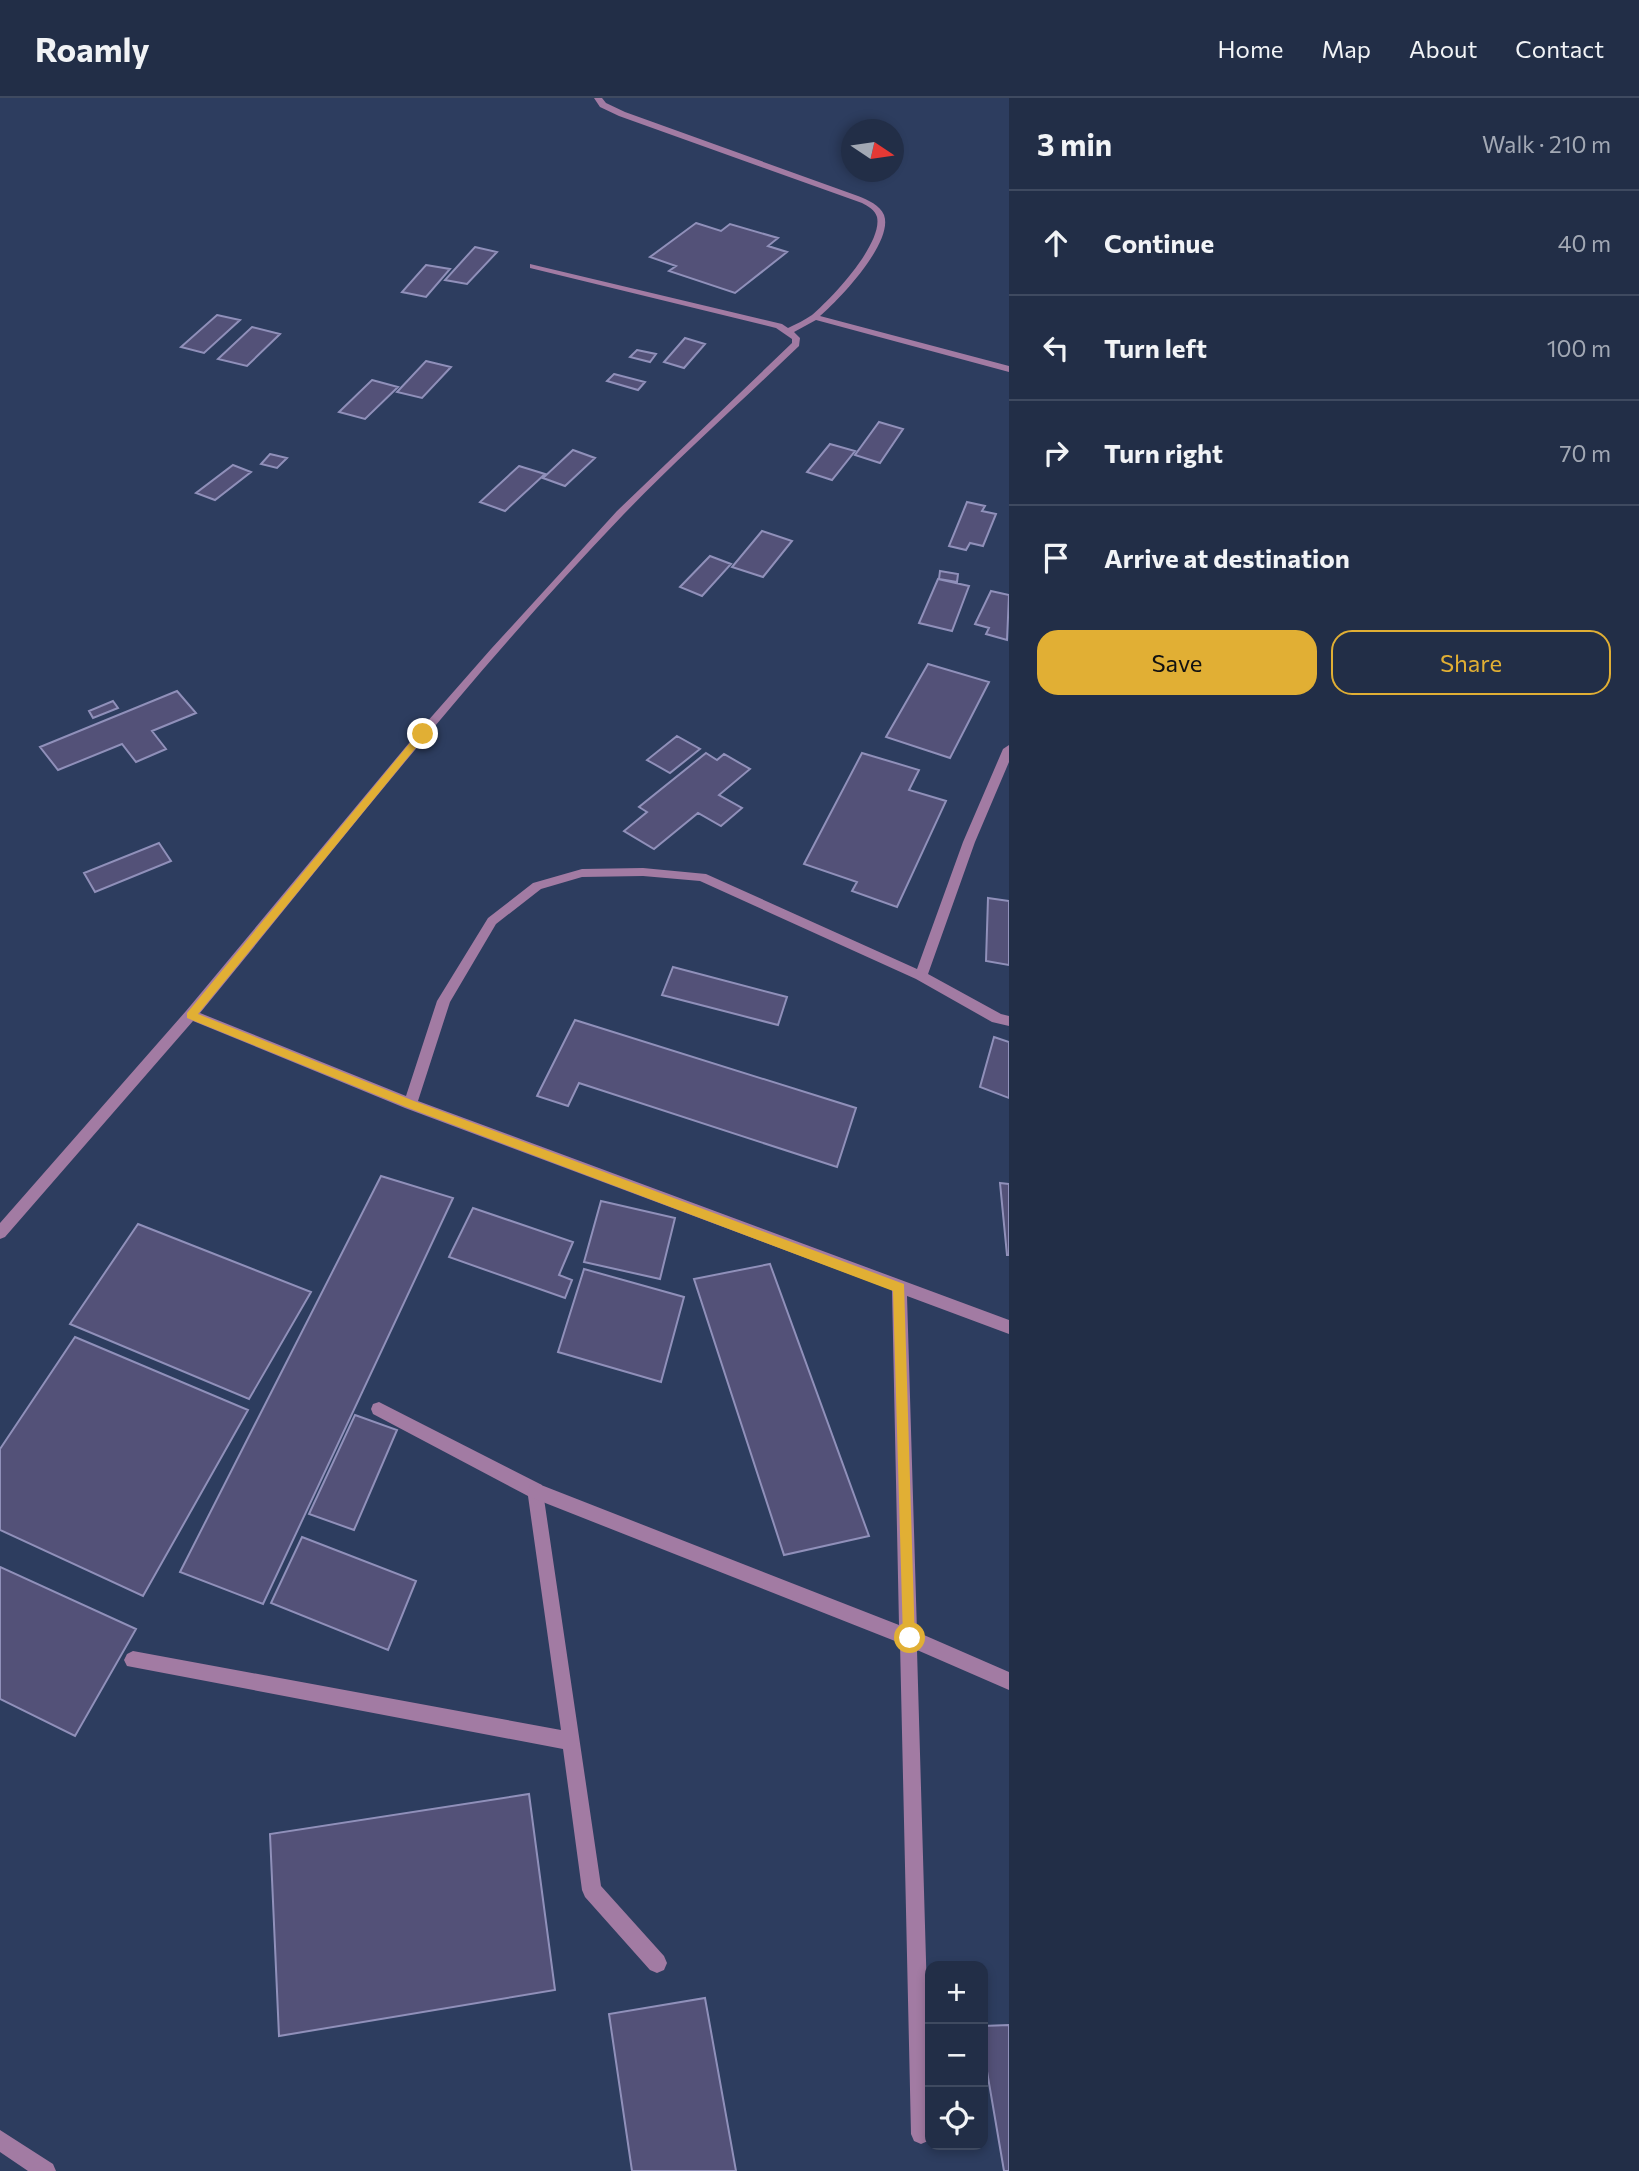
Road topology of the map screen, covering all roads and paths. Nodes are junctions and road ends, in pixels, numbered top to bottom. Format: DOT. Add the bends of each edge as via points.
graph roads {
  1 [pos="598,98"];
  2 [pos="533,266"];
  3 [pos="814,317"];
  4 [pos="790,331"];
  5 [pos="1009,369"];
  6 [pos="1009,749"];
  7 [pos="920,976"];
  8 [pos="191,1016"];
  9 [pos="1009,1021"];
  10 [pos="410,1104"];
  11 [pos="0,1233"];
  12 [pos="899,1288"];
  13 [pos="1009,1327"];
  14 [pos="379,1409"];
  15 [pos="536,1490"];
  16 [pos="910,1638"];
  17 [pos="133,1660"];
  18 [pos="1009,1681"];
  19 [pos="569,1741"];
  20 [pos="657,1963"];
  21 [pos="921,2134"];
  22 [pos="0,2140"];
  23 [pos="46,2171"];
  1 -- 3 [label="street" via="622,114 851,196 877,210 882,221 858,270"];
  2 -- 4 [label="street"];
  3 -- 4 [label="street"];
  3 -- 5 [label="street"];
  4 -- 8 [label="street" via="796,344 620,513 495,651"];
  6 -- 7 [label="street"];
  7 -- 9 [label="street"];
  7 -- 10 [label="street" via="702,877 582,873 537,886 492,921 444,1001"];
  8 -- 10 [label="street"];
  8 -- 11 [label="street"];
  10 -- 12 [label="street"];
  12 -- 13 [label="street"];
  12 -- 16 [label="street"];
  14 -- 15 [label="street"];
  15 -- 16 [label="street"];
  15 -- 19 [label="street"];
  16 -- 18 [label="street"];
  16 -- 21 [label="street"];
  17 -- 19 [label="street"];
  19 -- 20 [label="street" via="592,1890"];
  22 -- 23 [label="street"];
}
